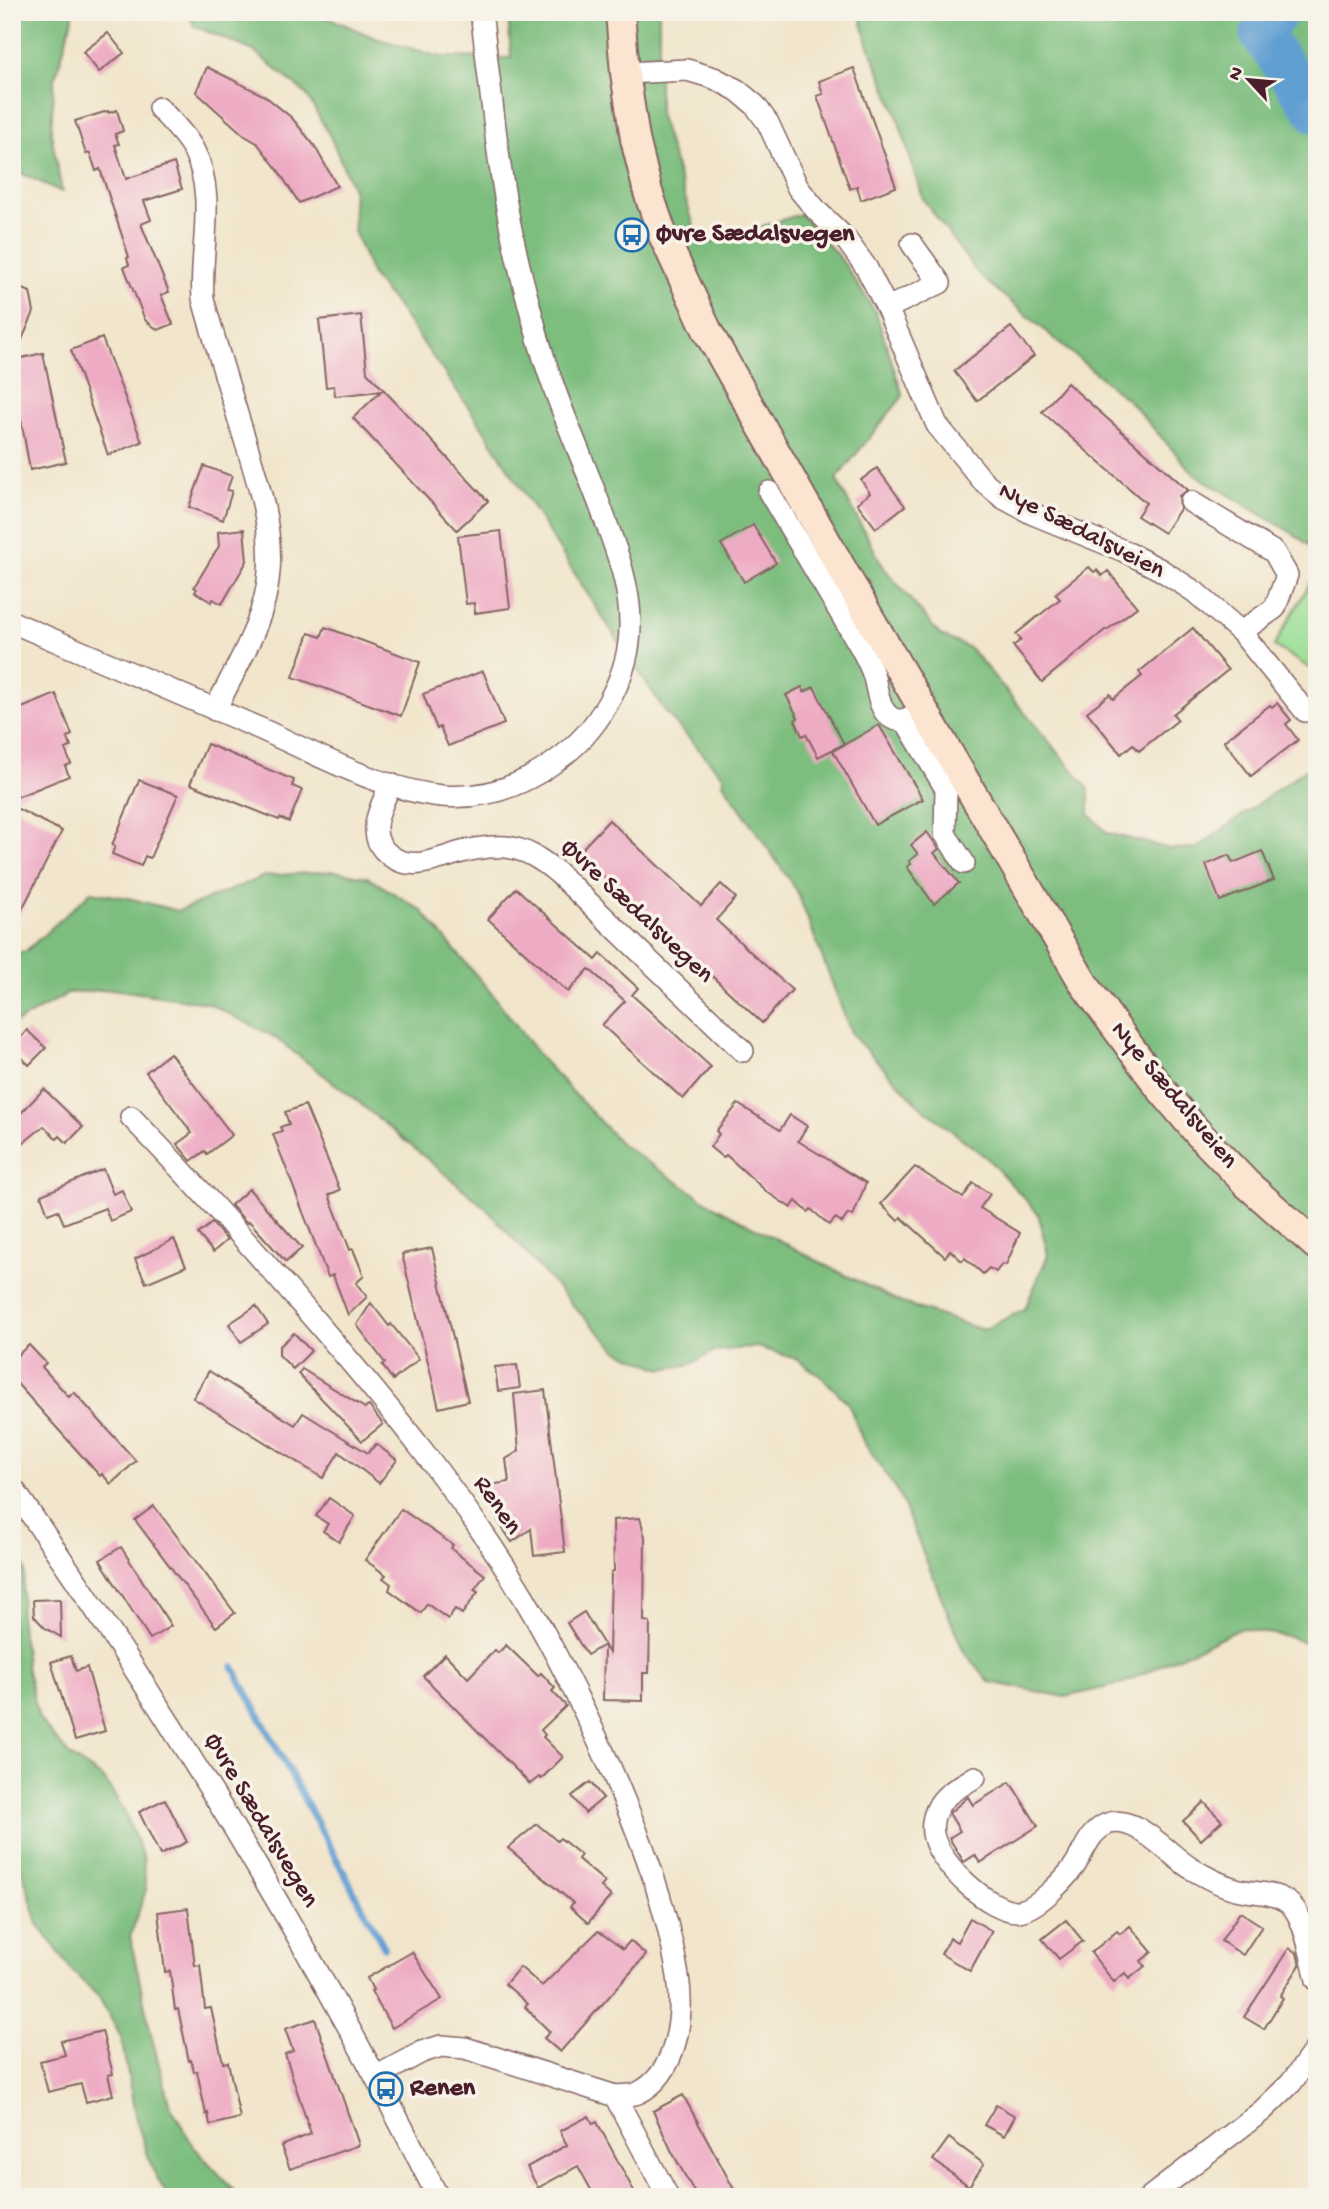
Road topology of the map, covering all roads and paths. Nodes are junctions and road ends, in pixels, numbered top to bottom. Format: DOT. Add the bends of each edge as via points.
graph roads {
  1 [pos="481,12"];
  2 [pos="620,12"];
  3 [pos="625,73"];
  4 [pos="159,108"];
  5 [pos="912,244"];
  6 [pos="887,308"];
  7 [pos="769,492"];
  8 [pos="1191,502"];
  9 [pos="12,622"];
  10 [pos="1241,632"];
  11 [pos="215,710"];
  12 [pos="1305,711"];
  13 [pos="915,715"];
  14 [pos="390,784"];
  15 [pos="964,863"];
  16 [pos="744,1051"];
  17 [pos="131,1117"];
  18 [pos="1317,1246"];
  19 [pos="12,1487"];
  20 [pos="975,1777"];
  21 [pos="1317,1980"];
  22 [pos="1317,2047"];
  23 [pos="377,2076"];
  24 [pos="615,2096"];
  25 [pos="438,2197"];
  26 [pos="668,2197"];
  27 [pos="1150,2197"];
  1 -- 14 [label="street" via="513,237 540,346 616,549 627,593 627,653 606,706 589,731 548,768 521,784 468,796 442,796"];
  2 -- 3 [label="main road, Nye Sædalsveien"];
  3 -- 6 [label="street, Nye Sædalsveien" via="687,70 714,78 755,105 768,122 798,188 844,237"];
  3 -- 13 [label="main road, Nye Sædalsveien" via="648,192 689,294"];
  4 -- 11 [label="street" via="194,150 202,176 206,207 203,299 262,495 268,535 270,572 263,603"];
  5 -- 6 [label="street" via="940,283"];
  6 -- 10 [label="street, Nye Sædalsveien" via="937,425 983,481 1023,509 1161,570"];
  7 -- 13 [label="street, Nye Sædalsveien" via="861,648 882,707 897,720"];
  8 -- 10 [label="street" via="1274,552 1287,575 1275,608"];
  9 -- 11 [label="street"];
  10 -- 12 [label="street, Nye Sædalsveien"];
  11 -- 14 [label="street"];
  13 -- 15 [label="street, Nye Sædalsveien" via="946,789 945,834"];
  13 -- 18 [label="main road, Nye Sædalsveien" via="1122,1039 1198,1133"];
  14 -- 16 [label="street, Øvre Sædalsvegen" via="376,831 389,855 415,865 460,852 505,847 540,859"];
  17 -- 24 [label="street, Renen" via="246,1241 424,1452 523,1596 588,1719 643,1841 663,1905 682,1999 678,2034 665,2065 652,2083 636,2094"];
  19 -- 23 [label="street, Øvre Sædalsvegen" via="207,1787"];
  20 -- 21 [label="street" via="938,1806 934,1838 942,1857 990,1902 1020,1911 1031,1907 1074,1866 1099,1828 1123,1822 1137,1827 1208,1879 1282,1898 1293,1906"];
  22 -- 27 [label="street" via="1292,2083 1262,2111"];
  23 -- 24 [label="street" via="442,2046 465,2048"];
  23 -- 25 [label="street, Øvre Sædalsvegen"];
  24 -- 26 [label="street"];
}
